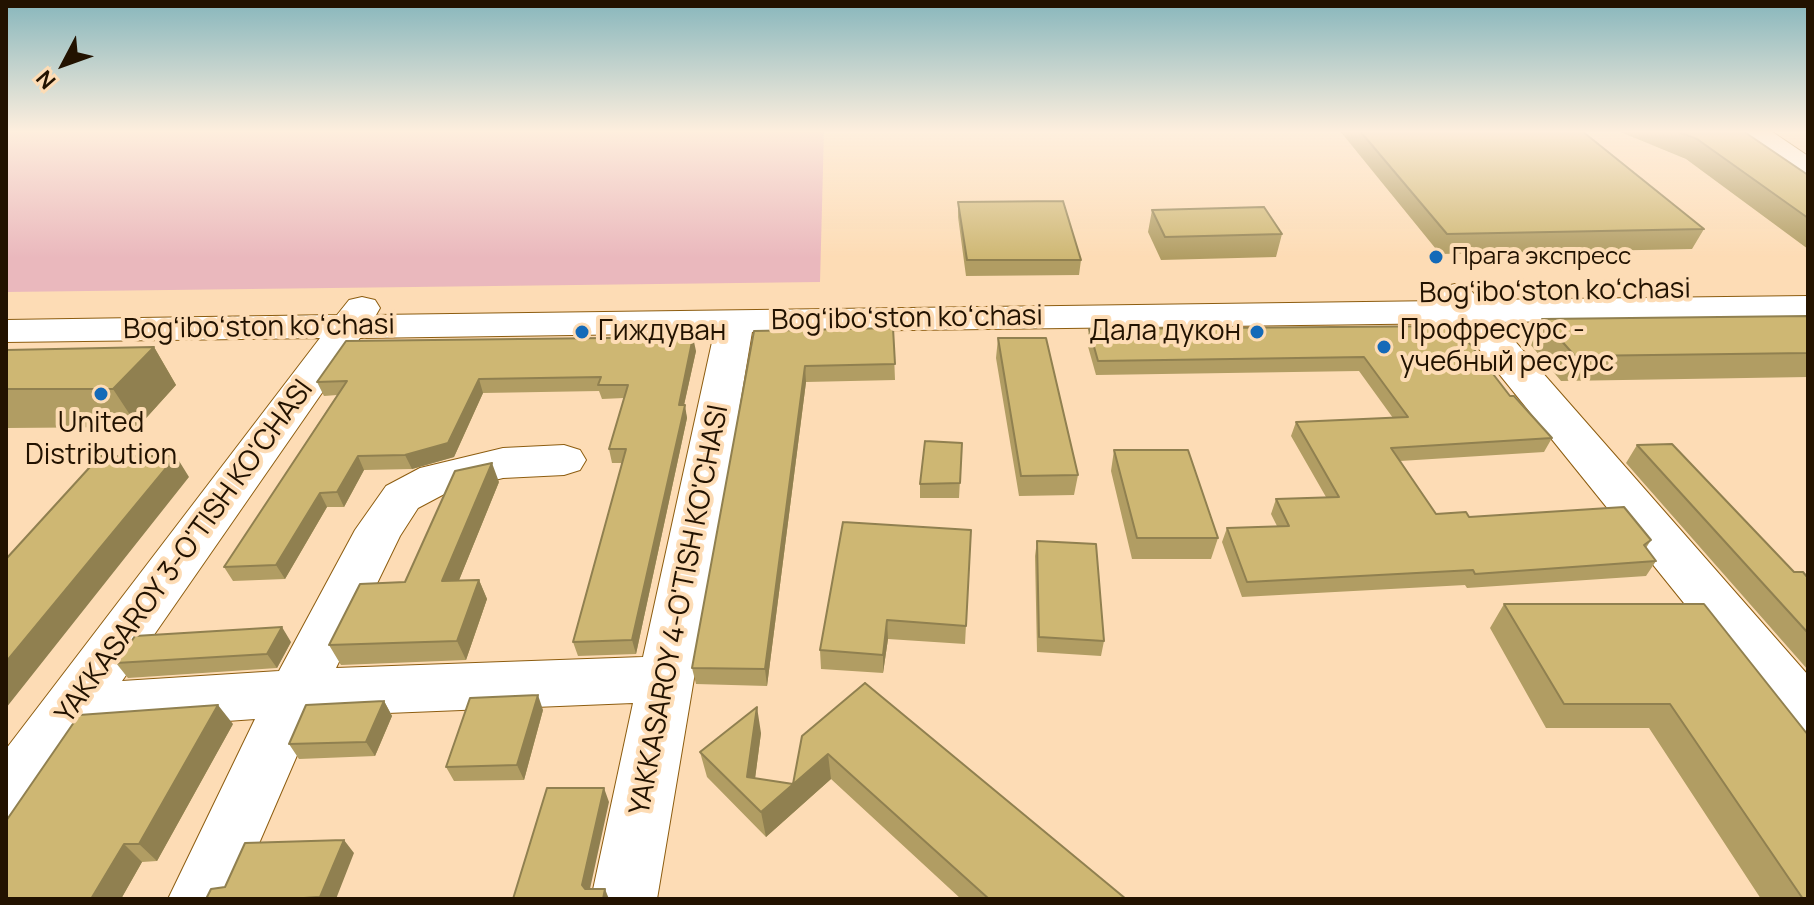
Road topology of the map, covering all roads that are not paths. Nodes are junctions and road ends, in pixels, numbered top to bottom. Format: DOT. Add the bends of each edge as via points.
graph roads {
  1 [pos="1808,289"];
  2 [pos="1461,302"];
  3 [pos="1808,307"];
  4 [pos="6,311"];
  5 [pos="356,317"];
  6 [pos="735,321"];
  7 [pos="6,331"];
  8 [pos="564,460"];
  9 [pos="668,679"];
  10 [pos="296,693"];
  11 [pos="74,708"];
  12 [pos="1808,715"];
  13 [pos="6,797"];
  14 [pos="201,899"];
  15 [pos="624,899"];
  1 -- 2 [label="main road, Bogʻiboʻston koʻchasi"];
  2 -- 3 [label="main road, Bogʻiboʻston koʻchasi"];
  2 -- 5 [label="main road, Bogʻiboʻston koʻchasi"];
  2 -- 6 [label="main road, Bogʻiboʻston koʻchasi"];
  2 -- 12 [label="main road"];
  4 -- 5 [label="main road, Bogʻiboʻston koʻchasi"];
  5 -- 6 [label="main road, Bogʻiboʻston koʻchasi"];
  5 -- 7 [label="main road, Bogʻiboʻston koʻchasi"];
  5 -- 11 [label="main road, YAKKASAROY 3-O'TISH KO'CHASI"];
  6 -- 9 [label="main road, YAKKASAROY 4-O'TISH KO'CHASI"];
  8 -- 10 [label="main road" via="503,463 436,479 402,497 379,530"];
  9 -- 10 [label="main road"];
  9 -- 15 [label="main road, YAKKASAROY 4-O'TISH KO'CHASI"];
  10 -- 11 [label="main road"];
  10 -- 14 [label="main road"];
  11 -- 13 [label="main road, YAKKASAROY 3-O'TISH KO'CHASI"];
}
